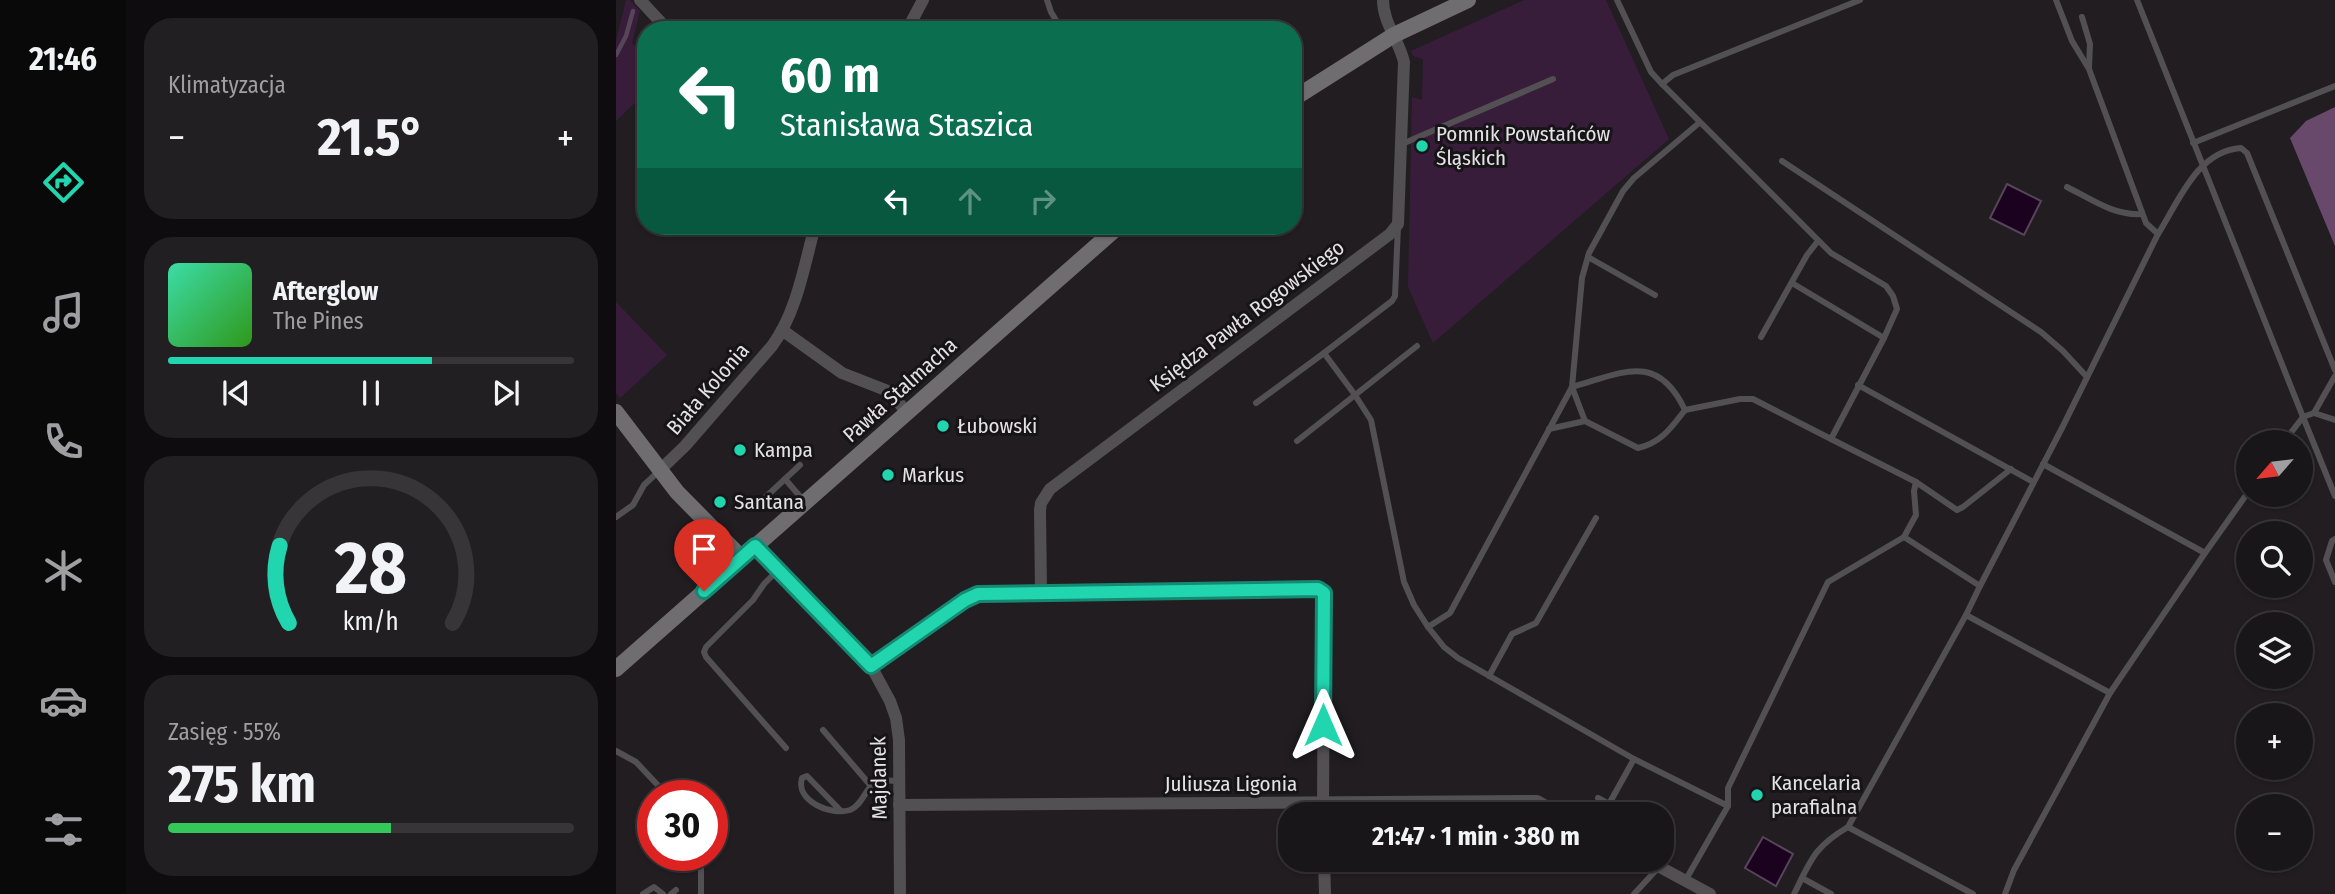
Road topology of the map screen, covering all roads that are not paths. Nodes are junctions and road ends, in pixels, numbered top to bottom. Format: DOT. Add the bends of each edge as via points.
graph roads {
  1 [pos="640,0"];
  2 [pos="923,0"];
  3 [pos="1047,0"];
  4 [pos="1383,0"];
  5 [pos="1468,0"];
  6 [pos="1617,0"];
  7 [pos="1860,0"];
  8 [pos="2056,0"];
  9 [pos="2137,0"];
  10 [pos="2082,17"];
  11 [pos="660,21"];
  12 [pos="912,21"];
  13 [pos="1056,21"];
  14 [pos="1394,35"];
  15 [pos="2089,69"];
  16 [pos="1553,79"];
  17 [pos="1662,84"];
  18 [pos="2335,86"];
  19 [pos="1302,93"];
  20 [pos="1699,123"];
  21 [pos="2193,142"];
  22 [pos="1402,144"];
  23 [pos="1782,161"];
  24 [pos="2202,165"];
  25 [pos="2067,187"];
  26 [pos="2142,214"];
  27 [pos="1398,224"];
  28 [pos="2158,234"];
  29 [pos="812,235"];
  30 [pos="1109,235"];
  31 [pos="1818,241"];
  32 [pos="1588,257"];
  33 [pos="1792,283"];
  34 [pos="1655,295"];
  35 [pos="782,330"];
  36 [pos="1761,337"];
  37 [pos="1884,338"];
  38 [pos="1417,346"];
  39 [pos="1324,353"];
  40 [pos="2335,370"];
  41 [pos="2335,376"];
  42 [pos="2087,377"];
  43 [pos="1858,385"];
  44 [pos="1572,387"];
  45 [pos="1355,395"];
  46 [pos="1256,403"];
  47 [pos="1685,410"];
  48 [pos="616,412"];
  49 [pos="907,412"];
  50 [pos="2314,413"];
  51 [pos="2303,417"];
  52 [pos="2335,420"];
  53 [pos="1585,421"];
  54 [pos="1549,429"];
  55 [pos="2293,430"];
  56 [pos="1831,439"];
  57 [pos="1297,441"];
  58 [pos="2043,464"];
  59 [pos="800,465"];
  60 [pos="2011,469"];
  61 [pos="659,471"];
  62 [pos="785,479"];
  63 [pos="1916,482"];
  64 [pos="2033,482"];
  65 [pos="2335,496"];
  66 [pos="805,502"];
  67 [pos="757,505"];
  68 [pos="2237,508"];
  69 [pos="616,517"];
  70 [pos="1596,518"];
  71 [pos="1905,537"];
  72 [pos="2335,539"];
  73 [pos="755,546"];
  74 [pos="2205,552"];
  75 [pos="743,558"];
  76 [pos="778,570"];
  77 [pos="2335,582"];
  78 [pos="1980,586"];
  79 [pos="1041,592"];
  80 [pos="1966,615"];
  81 [pos="1428,627"];
  82 [pos="871,666"];
  83 [pos="616,669"];
  84 [pos="1489,676"];
  85 [pos="2110,693"];
  86 [pos="823,730"];
  87 [pos="786,748"];
  88 [pos="616,751"];
  89 [pos="1634,759"];
  90 [pos="653,780"];
  91 [pos="899,781"];
  92 [pos="871,786"];
  93 [pos="1598,798"];
  94 [pos="1322,802"];
  95 [pos="1510,802"];
  96 [pos="1539,802"];
  97 [pos="1605,802"];
  98 [pos="1610,802"];
  99 [pos="900,805"];
  100 [pos="1727,806"];
  101 [pos="1278,807"];
  102 [pos="839,810"];
  103 [pos="1848,827"];
  104 [pos="701,871"];
  105 [pos="1324,872"];
  106 [pos="1655,872"];
  107 [pos="1669,872"];
  108 [pos="1802,878"];
  109 [pos="1685,881"];
  110 [pos="643,894"];
  111 [pos="663,894"];
  112 [pos="701,894"];
  113 [pos="900,894"];
  114 [pos="1325,894"];
  115 [pos="1634,894"];
  116 [pos="1710,894"];
  117 [pos="1794,894"];
  118 [pos="1831,894"];
  119 [pos="1973,894"];
  120 [pos="2005,894"];
  1 -- 11 [label="street"];
  2 -- 12 [label="street"];
  3 -- 13 [label="lane"];
  4 -- 14 [label="street"];
  5 -- 14 [label="street"];
  6 -- 17 [label="lane" via="1651,72"];
  7 -- 17 [label="lane" via="1672,75"];
  8 -- 15 [label="lane"];
  9 -- 21 [label="lane"];
  10 -- 15 [label="lane" via="2090,44"];
  14 -- 19 [label="street"];
  14 -- 22 [label="street" via="1404,62"];
  15 -- 26 [label="lane"];
  16 -- 22 [label="lane"];
  17 -- 20 [label="lane"];
  18 -- 21 [label="lane"];
  20 -- 31 [label="lane"];
  20 -- 32 [label="lane" via="1623,191"];
  21 -- 24 [label="lane"];
  22 -- 27 [label="street"];
  23 -- 42 [label="lane" via="2041,332"];
  24 -- 28 [label="lane"];
  24 -- 40 [label="lane" via="2233,148 2247,153"];
  24 -- 51 [label="lane"];
  25 -- 26 [label="lane" via="2114,211"];
  26 -- 28 [label="lane"];
  27 -- 39 [label="lane" via="1392,302"];
  27 -- 79 [label="street, Księdza Pawła Rogowskiego" via="1055,483 1040,510"];
  28 -- 42 [label="lane"];
  29 -- 35 [label="street, Biała Kolonia"];
  30 -- 49 [label="street, Pawła Stalmacha"];
  31 -- 33 [label="lane"];
  31 -- 37 [label="lane" via="1894,296 1897,309"];
  32 -- 34 [label="lane"];
  32 -- 44 [label="lane"];
  33 -- 36 [label="lane"];
  33 -- 37 [label="lane"];
  35 -- 49 [label="street" via="842,373 888,391"];
  35 -- 61 [label="street, Biała Kolonia"];
  37 -- 43 [label="lane"];
  38 -- 45 [label="lane"];
  39 -- 45 [label="lane"];
  39 -- 46 [label="lane"];
  41 -- 50 [label="lane"];
  42 -- 58 [label="lane"];
  43 -- 56 [label="lane"];
  43 -- 60 [label="lane"];
  44 -- 47 [label="lane" via="1634,370 1656,374 1677,394"];
  44 -- 53 [label="lane"];
  44 -- 54 [label="lane"];
  45 -- 57 [label="lane"];
  45 -- 81 [label="lane" via="1375,434 1405,582"];
  47 -- 53 [label="lane" via="1665,435 1639,449"];
  47 -- 56 [label="lane" via="1753,398"];
  48 -- 61 [label="street"];
  49 -- 66 [label="street, Pawła Stalmacha"];
  50 -- 51 [label="lane"];
  50 -- 52 [label="lane"];
  51 -- 55 [label="lane"];
  51 -- 65 [label="lane"];
  53 -- 54 [label="lane"];
  54 -- 81 [label="lane" via="1450,613"];
  56 -- 63 [label="lane"];
  58 -- 64 [label="lane"];
  58 -- 74 [label="lane"];
  59 -- 62 [label="lane"];
  60 -- 63 [label="lane" via="1957,510"];
  60 -- 64 [label="lane"];
  61 -- 69 [label="lane" via="633,505"];
  61 -- 75 [label="street"];
  62 -- 66 [label="lane"];
  62 -- 67 [label="lane"];
  63 -- 71 [label="lane" via="1916,514"];
  64 -- 78 [label="lane"];
  66 -- 73 [label="street, Pawła Stalmacha"];
  68 -- 74 [label="lane"];
  70 -- 84 [label="lane" via="1536,623 1512,634"];
  71 -- 78 [label="lane"];
  71 -- 100 [label="lane" via="1828,582 1728,788"];
  72 -- 77 [label="lane" via="2326,560"];
  73 -- 75 [label="street, Pawła Stalmacha"];
  73 -- 76 [label="street, Majdanek"];
  74 -- 85 [label="lane"];
  75 -- 83 [label="street, Pawła Stalmacha"];
  76 -- 82 [label="street, Majdanek"];
  76 -- 87 [label="lane" via="704,652"];
  78 -- 80 [label="lane"];
  79 -- 82 [label="street" via="971,596"];
  79 -- 94 [label="street" via="1318,589 1324,593"];
  80 -- 85 [label="lane"];
  80 -- 103 [label="lane"];
  81 -- 84 [label="lane" via="1444,647"];
  82 -- 91 [label="street, Majdanek" via="896,718"];
  84 -- 89 [label="lane"];
  85 -- 120 [label="lane"];
  86 -- 92 [label="lane"];
  88 -- 90 [label="lane" via="636,762"];
  89 -- 98 [label="lane"];
  89 -- 100 [label="lane"];
  91 -- 92 [label="lane" via="880,780"];
  91 -- 99 [label="street, Majdanek"];
  92 -- 102 [label="lane" via="854,807"];
  93 -- 97 [label="lane"];
  95 -- 96 [label="street, Juliusza Ligonia"];
  99 -- 101 [label="street, Juliusza Ligonia" via="1190,802"];
  99 -- 113 [label="street, Majdanek"];
  100 -- 109 [label="lane"];
  102 -- 102 [label="lane" via="809,800 801,787 802,778 807,776"];
  103 -- 108 [label="lane" via="1824,843"];
  103 -- 119 [label="lane"];
  104 -- 112 [label="lane"];
  105 -- 114 [label="street"];
  106 -- 115 [label="lane"];
  107 -- 109 [label="street"];
  108 -- 117 [label="lane"];
  108 -- 118 [label="lane"];
  109 -- 116 [label="street"];
  110 -- 111 [label="lane" via="654,887"];
}
